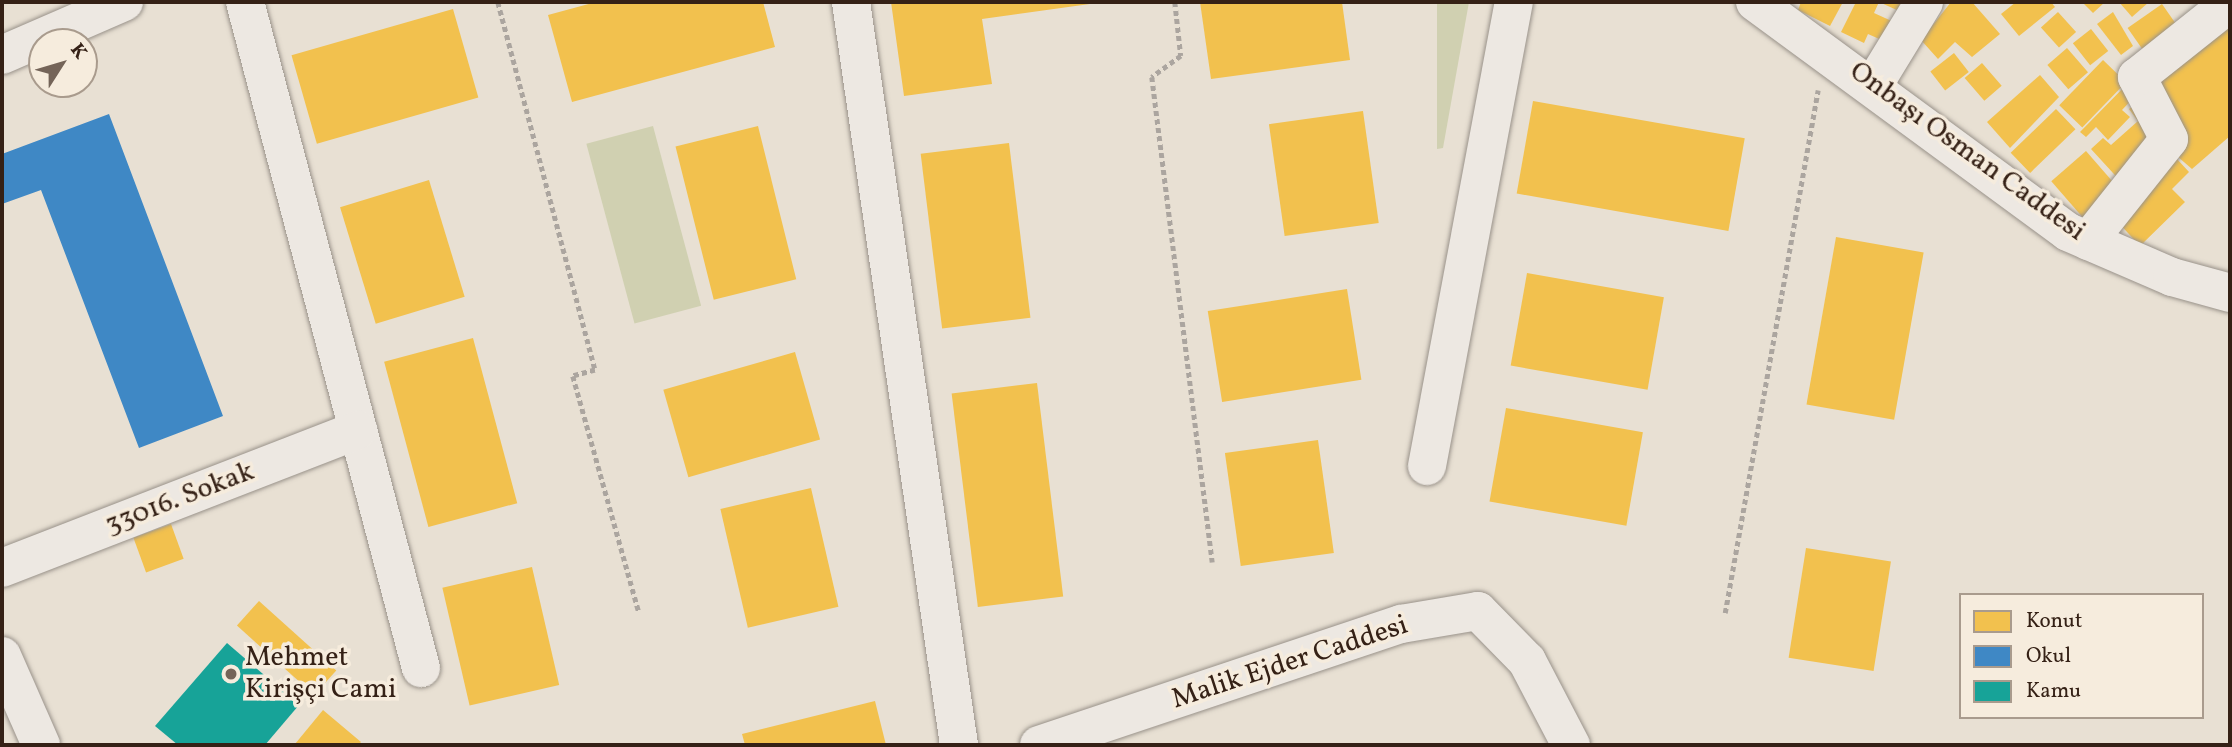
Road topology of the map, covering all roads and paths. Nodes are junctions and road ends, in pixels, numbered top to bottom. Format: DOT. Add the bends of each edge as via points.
graph roads {
  1 [pos="124,2"];
  2 [pos="245,2"];
  3 [pos="498,2"];
  4 [pos="851,2"];
  5 [pos="1175,2"];
  6 [pos="1514,2"];
  7 [pos="1755,2"];
  8 [pos="1924,2"];
  9 [pos="2230,3"];
  10 [pos="1825,51"];
  11 [pos="2,55"];
  12 [pos="1874,84"];
  13 [pos="2088,241"];
  14 [pos="2230,293"];
  15 [pos="358,430"];
  16 [pos="1427,466"];
  17 [pos="1212,562"];
  18 [pos="2,568"];
  19 [pos="639,612"];
  20 [pos="1725,612"];
  21 [pos="2,656"];
  22 [pos="422,668"];
  23 [pos="41,745"];
  24 [pos="959,745"];
  25 [pos="1039,745"];
  26 [pos="1571,745"];
  1 -- 11 [label="street"];
  2 -- 15 [label="street"];
  3 -- 19 [label="path" via="595,370 573,376"];
  4 -- 24 [label="street"];
  5 -- 17 [label="path" via="1181,56 1152,77"];
  6 -- 16 [label="street"];
  7 -- 10 [label="street, Onbaşı Osman Caddesi"];
  8 -- 12 [label="street"];
  9 -- 13 [label="street" via="2137,77 2169,139"];
  10 -- 12 [label="street, Onbaşı Osman Caddesi"];
  10 -- 20 [label="path"];
  12 -- 13 [label="street, Onbaşı Osman Caddesi" via="1974,165"];
  13 -- 14 [label="street, Onbaşı Osman Caddesi" via="2172,277"];
  15 -- 18 [label="street, 33016. Sokak"];
  15 -- 22 [label="street"];
  21 -- 23 [label="street"];
  25 -- 26 [label="street, Malik Ejder Caddesi" via="1401,624 1478,611 1527,661"];
}
